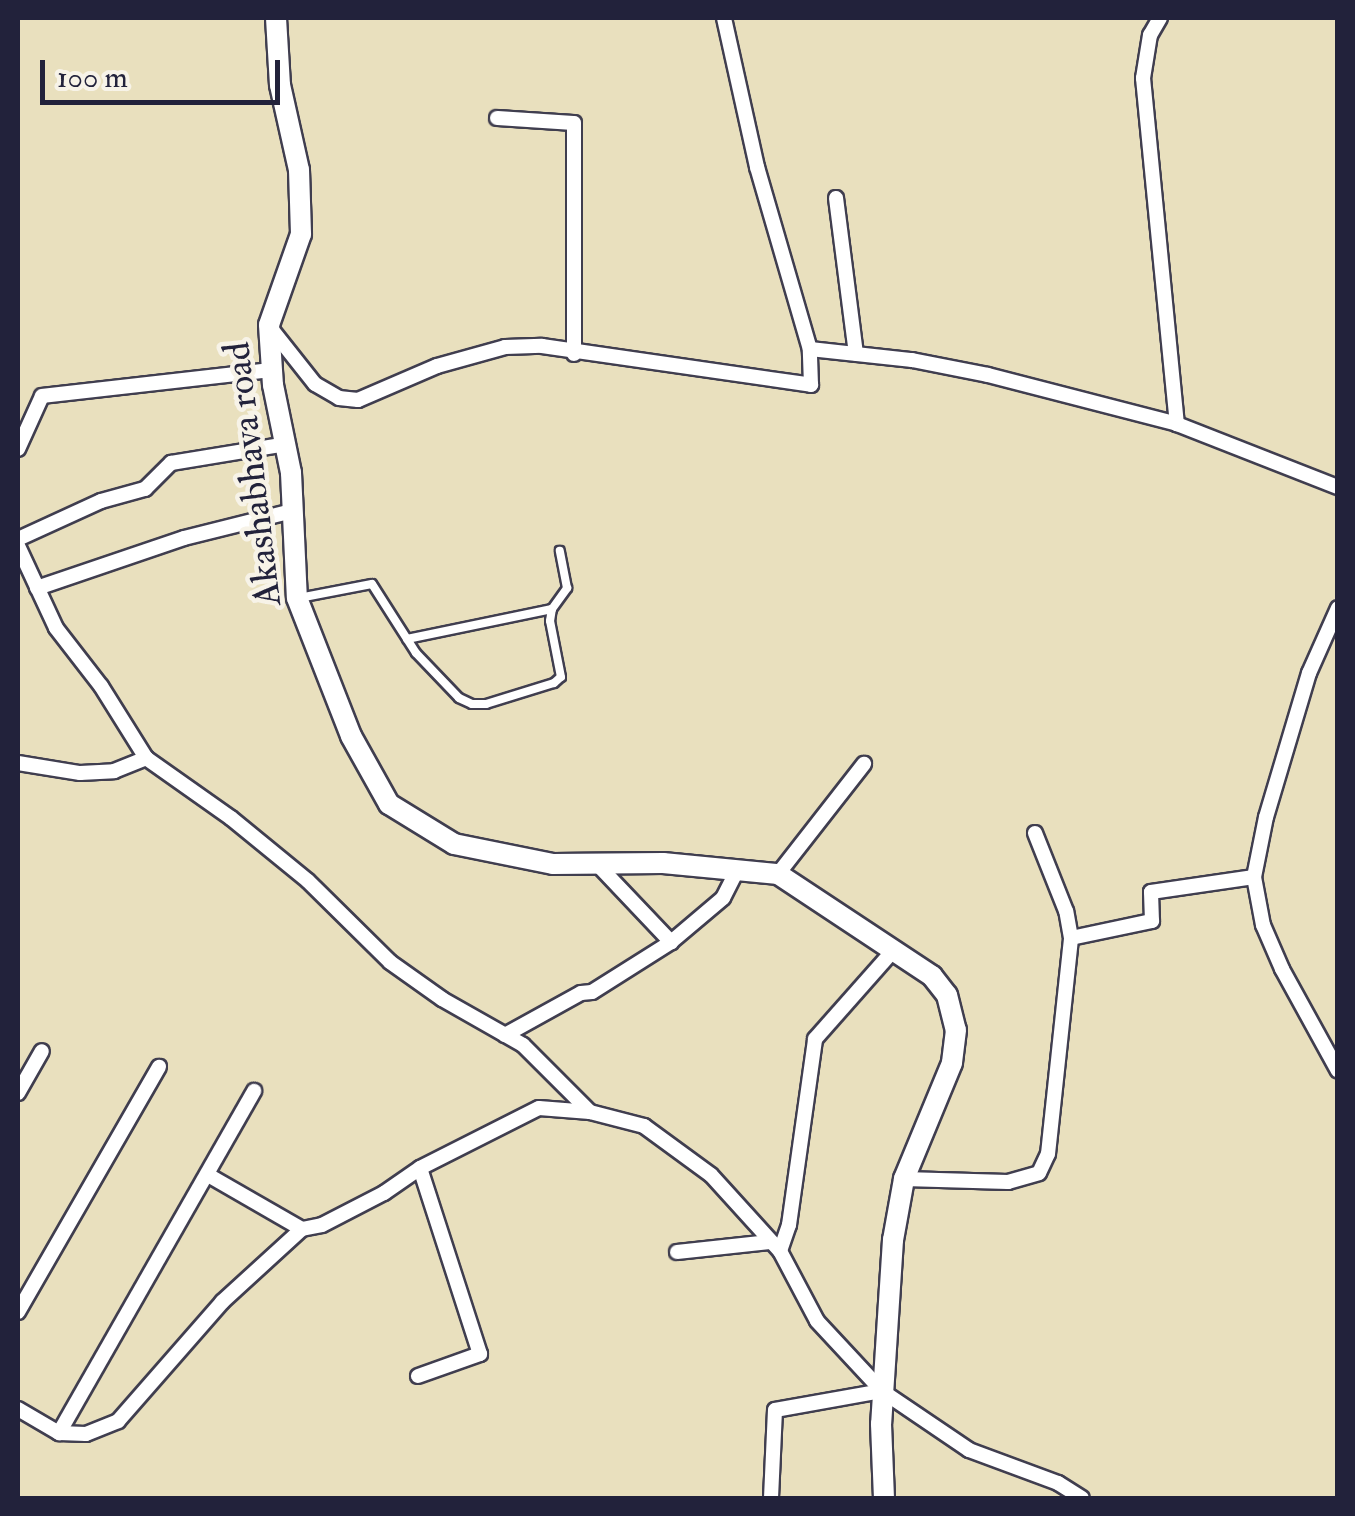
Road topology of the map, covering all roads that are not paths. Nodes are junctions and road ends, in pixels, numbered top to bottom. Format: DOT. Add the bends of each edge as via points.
graph roads {
  1 [pos="276,18"];
  2 [pos="724,18"];
  3 [pos="1160,18"];
  4 [pos="497,118"];
  5 [pos="836,198"];
  6 [pos="269,325"];
  7 [pos="810,349"];
  8 [pos="574,354"];
  9 [pos="856,354"];
  10 [pos="271,370"];
  11 [pos="1177,424"];
  12 [pos="287,444"];
  13 [pos="18,449"];
  14 [pos="1338,488"];
  15 [pos="292,511"];
  16 [pos="18,542"];
  17 [pos="560,550"];
  18 [pos="37,588"];
  19 [pos="298,598"];
  20 [pos="1338,608"];
  21 [pos="552,610"];
  22 [pos="407,639"];
  23 [pos="146,758"];
  24 [pos="18,763"];
  25 [pos="864,764"];
  26 [pos="1034,833"];
  27 [pos="598,864"];
  28 [pos="737,870"];
  29 [pos="778,874"];
  30 [pos="1254,877"];
  31 [pos="1071,938"];
  32 [pos="671,942"];
  33 [pos="892,952"];
  34 [pos="506,1035"];
  35 [pos="42,1051"];
  36 [pos="160,1067"];
  37 [pos="1338,1072"];
  38 [pos="254,1091"];
  39 [pos="18,1094"];
  40 [pos="590,1112"];
  41 [pos="420,1168"];
  42 [pos="208,1175"];
  43 [pos="904,1179"];
  44 [pos="302,1229"];
  45 [pos="774,1246"];
  46 [pos="677,1252"];
  47 [pos="18,1312"];
  48 [pos="418,1376"];
  49 [pos="882,1391"];
  50 [pos="22,1418"];
  51 [pos="59,1433"];
  52 [pos="771,1498"];
  53 [pos="884,1498"];
  54 [pos="1082,1498"];
  1 -- 6 [label="street, Akashabhava road" via="280,85 299,170 301,234"];
  2 -- 7 [label="street" via="757,167"];
  3 -- 11 [label="street" via="1147,51 1144,92"];
  4 -- 8 [label="street" via="574,122"];
  5 -- 9 [label="street"];
  6 -- 8 [label="street" via="315,384 358,400 504,347"];
  6 -- 10 [label="street, Akashabhava road"];
  7 -- 8 [label="street" via="811,385"];
  7 -- 9 [label="street"];
  9 -- 11 [label="street" via="988,375"];
  10 -- 12 [label="street, Akashabhava road"];
  10 -- 13 [label="street" via="42,396"];
  11 -- 14 [label="street"];
  12 -- 15 [label="street, Akashabhava road"];
  12 -- 16 [label="street" via="171,463 146,489 101,500"];
  15 -- 18 [label="street" via="184,538"];
  15 -- 19 [label="street, Akashabhava road"];
  16 -- 18 [label="street"];
  17 -- 21 [label="lane" via="567,588"];
  18 -- 23 [label="street" via="56,628"];
  19 -- 22 [label="lane" via="372,584"];
  19 -- 27 [label="street, Akashabhava road" via="351,736 390,804 454,844 553,864"];
  20 -- 30 [label="street" via="1309,673"];
  21 -- 22 [label="lane"];
  21 -- 22 [label="lane" via="560,676 486,704 460,698"];
  23 -- 24 [label="street" via="80,773"];
  23 -- 34 [label="street" via="308,880 390,962"];
  25 -- 29 [label="street"];
  26 -- 31 [label="street"];
  27 -- 28 [label="street, Akashabhava road"];
  27 -- 32 [label="street"];
  28 -- 29 [label="street, Akashabhava road"];
  28 -- 32 [label="street" via="723,898"];
  29 -- 33 [label="street, Akashabhava road"];
  30 -- 31 [label="street" via="1151,892 1152,921"];
  30 -- 37 [label="street" via="1282,969"];
  31 -- 43 [label="street" via="1058,1088 1039,1173 1008,1182"];
  32 -- 34 [label="street"];
  33 -- 43 [label="street, Akashabhava road" via="940,984 956,1030 952,1063"];
  33 -- 45 [label="street" via="816,1039 789,1225"];
  34 -- 40 [label="street"];
  35 -- 39 [label="street"];
  36 -- 47 [label="street"];
  38 -- 42 [label="street"];
  40 -- 41 [label="street" via="540,1108"];
  40 -- 45 [label="street" via="658,1136 711,1175"];
  41 -- 44 [label="street" via="384,1193"];
  41 -- 48 [label="street" via="480,1354"];
  42 -- 44 [label="street"];
  42 -- 51 [label="street"];
  43 -- 49 [label="street, Akashabhava road"];
  44 -- 51 [label="street" via="222,1302 118,1421 86,1434"];
  45 -- 46 [label="street"];
  45 -- 49 [label="street" via="817,1321"];
  49 -- 52 [label="street" via="774,1410"];
  49 -- 53 [label="street, Akashabhava road"];
  49 -- 54 [label="street" via="969,1450"];
  50 -- 51 [label="street"];
}
